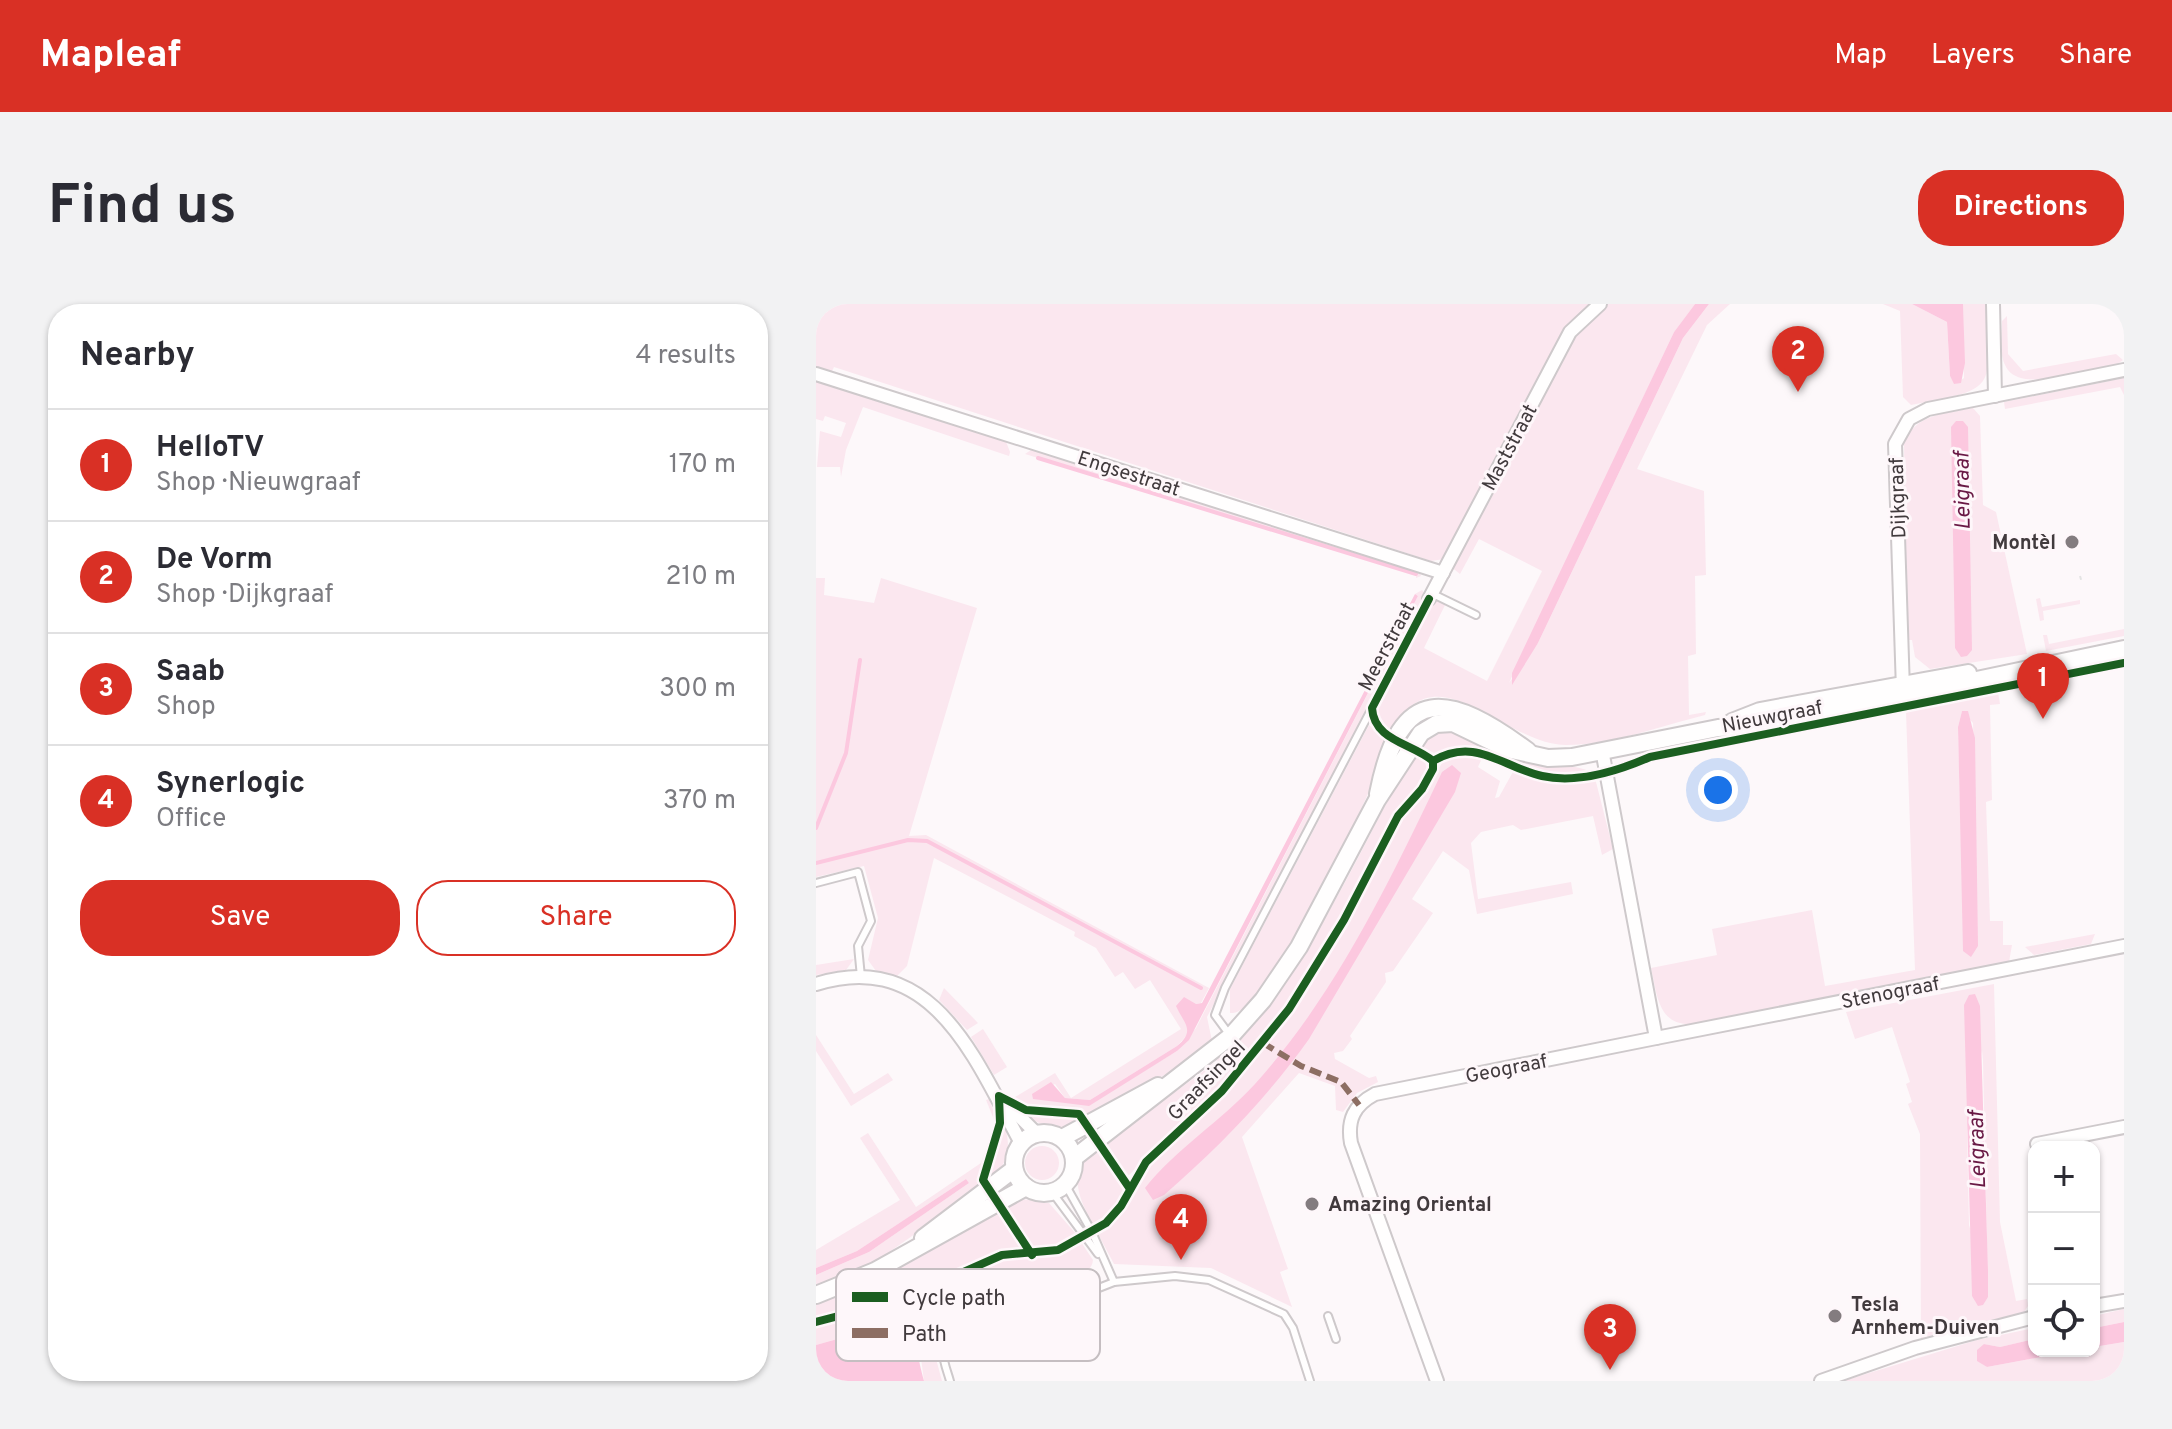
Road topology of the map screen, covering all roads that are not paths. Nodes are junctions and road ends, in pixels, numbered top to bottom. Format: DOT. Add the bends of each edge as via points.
graph roads {
  1 [pos="1600,304"];
  2 [pos="1993,304"];
  3 [pos="2124,370"];
  4 [pos="816,374"];
  5 [pos="1995,396"];
  6 [pos="1443,573"];
  7 [pos="1430,596"];
  8 [pos="1476,615"];
  9 [pos="2124,649"];
  10 [pos="1903,690"];
  11 [pos="1372,708"];
  12 [pos="1403,744"];
  13 [pos="1602,750"];
  14 [pos="816,883"];
  15 [pos="2124,946"];
  16 [pos="861,977"];
  17 [pos="816,984"];
  18 [pos="1231,1036"];
  19 [pos="1656,1038"];
  20 [pos="1177,1076"];
  21 [pos="999,1096"];
  22 [pos="2124,1127"];
  23 [pos="1036,1133"];
  24 [pos="1062,1138"];
  25 [pos="2052,1141"];
  26 [pos="1021,1143"];
  27 [pos="1074,1158"];
  28 [pos="1014,1169"];
  29 [pos="1026,1187"];
  30 [pos="1058,1188"];
  31 [pos="907,1252"];
  32 [pos="1101,1257"];
  33 [pos="877,1269"];
  34 [pos="1114,1282"];
  35 [pos="1100,1287"];
  36 [pos="836,1288"];
  37 [pos="816,1295"];
  38 [pos="2124,1301"];
  39 [pos="2100,1305"];
  40 [pos="1328,1316"];
  41 [pos="2028,1319"];
  42 [pos="1336,1339"];
  43 [pos="945,1361"];
  44 [pos="950,1381"];
  45 [pos="1310,1381"];
  46 [pos="1437,1381"];
  47 [pos="1821,1381"];
  1 -- 6 [label="street, Maststraat" via="1570,332"];
  2 -- 5 [label="street"];
  3 -- 5 [label="street, Dijkgraaf"];
  4 -- 6 [label="street, Engsestraat"];
  5 -- 10 [label="street, Dijkgraaf" via="1917,413 1898,435"];
  6 -- 7 [label="street, Maststraat"];
  7 -- 8 [label="lane"];
  9 -- 10 [label="street, Nieuwgraaf"];
  10 -- 13 [label="street, Nieuwgraaf" via="1764,725 1718,728"];
  11 -- 18 [label="lane, Meerstraat" via="1225,988 1215,1015"];
  12 -- 13 [label="street, Nieuwgraaf" via="1444,722 1535,756 1572,757"];
  12 -- 18 [label="street, Graafsingel" via="1299,947"];
  13 -- 19 [label="street"];
  14 -- 16 [label="lane" via="858,872 871,921 858,946"];
  15 -- 19 [label="street, Stenograaf"];
  16 -- 17 [label="street"];
  16 -- 21 [label="street" via="913,991 943,1013"];
  18 -- 20 [label="street, Graafsingel"];
  19 -- 46 [label="street, Geograaf" via="1375,1094 1354,1113 1351,1143"];
  20 -- 24 [label="street, Graafsingel"];
  20 -- 27 [label="street, Graafsingel"];
  21 -- 23 [label="street"];
  21 -- 26 [label="street"];
  22 -- 25 [label="street"];
  23 -- 24 [label="street"];
  23 -- 26 [label="street"];
  24 -- 27 [label="street"];
  26 -- 28 [label="street"];
  27 -- 30 [label="street" via="1074,1168"];
  28 -- 29 [label="street"];
  28 -- 31 [label="street"];
  29 -- 30 [label="street"];
  29 -- 31 [label="street"];
  30 -- 32 [label="lane" via="1082,1237"];
  30 -- 32 [label="lane" via="1092,1232"];
  31 -- 33 [label="street"];
  32 -- 34 [label="lane"];
  34 -- 35 [label="lane"];
  34 -- 45 [label="lane" via="1175,1276 1209,1280 1284,1314"];
  36 -- 37 [label="street"];
  38 -- 39 [label="street"];
  40 -- 42 [label="lane"];
  41 -- 47 [label="street" via="1915,1348"];
  43 -- 44 [label="lane"];
}
